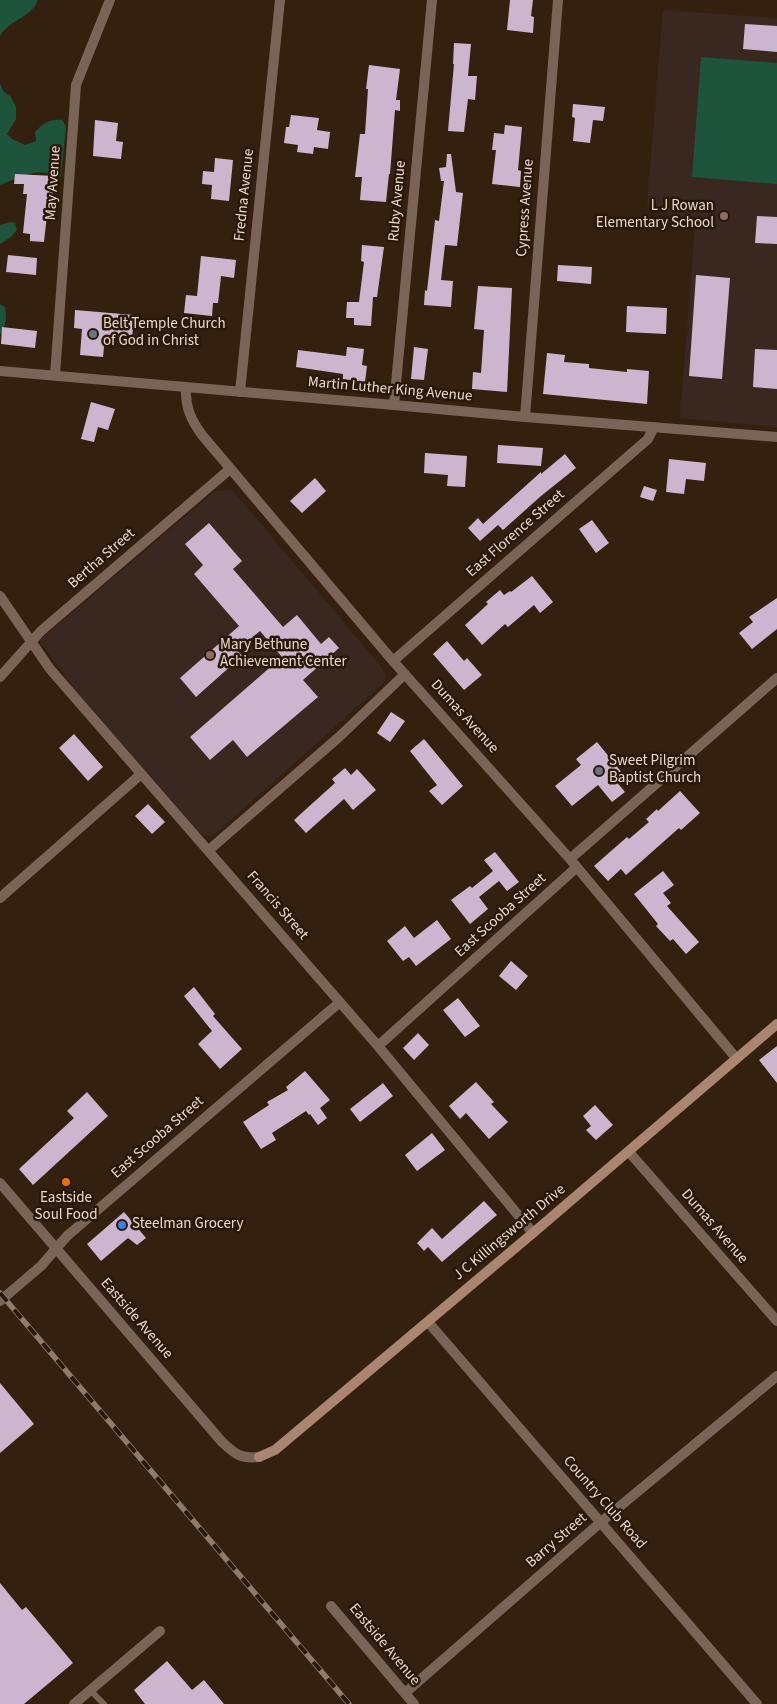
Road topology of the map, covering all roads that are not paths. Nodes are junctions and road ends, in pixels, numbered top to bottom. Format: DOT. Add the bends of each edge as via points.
graph roads {
  1 [pos="110,0"];
  2 [pos="280,0"];
  3 [pos="432,0"];
  4 [pos="558,0"];
  5 [pos="0,371"];
  6 [pos="55,375"];
  7 [pos="186,388"];
  8 [pos="240,392"];
  9 [pos="394,405"];
  10 [pos="525,418"];
  11 [pos="654,427"];
  12 [pos="777,437"];
  13 [pos="230,468"];
  14 [pos="0,596"];
  15 [pos="31,643"];
  16 [pos="393,661"];
  17 [pos="405,674"];
  18 [pos="0,677"];
  19 [pos="777,678"];
  20 [pos="140,775"];
  21 [pos="209,850"];
  22 [pos="570,859"];
  23 [pos="577,868"];
  24 [pos="0,898"];
  25 [pos="340,1002"];
  26 [pos="777,1024"];
  27 [pos="378,1046"];
  28 [pos="736,1058"];
  29 [pos="629,1152"];
  30 [pos="0,1183"];
  31 [pos="533,1233"];
  32 [pos="56,1249"];
  33 [pos="0,1301"];
  34 [pos="777,1321"];
  35 [pos="428,1322"];
  36 [pos="777,1376"];
  37 [pos="258,1458"];
  38 [pos="601,1522"];
  39 [pos="331,1606"];
  40 [pos="160,1631"];
  41 [pos="90,1690"];
  42 [pos="405,1693"];
  43 [pos="74,1704"];
  44 [pos="104,1704"];
  45 [pos="414,1704"];
  46 [pos="757,1704"];
  1 -- 6 [label="street, May Avenue" via="76,85"];
  2 -- 8 [label="street, Fredna Avenue"];
  3 -- 9 [label="street, Ruby Avenue"];
  4 -- 10 [label="street, Cypress Avenue"];
  5 -- 6 [label="street, Martin Luther King Avenue"];
  6 -- 7 [label="street, Martin Luther King Avenue"];
  7 -- 8 [label="street, Martin Luther King Avenue"];
  7 -- 13 [label="street, Dumas Avenue" via="186,403 194,424"];
  8 -- 9 [label="street, Martin Luther King Avenue"];
  9 -- 10 [label="street, Martin Luther King Avenue"];
  10 -- 11 [label="street, Martin Luther King Avenue"];
  11 -- 12 [label="street, Martin Luther King Avenue"];
  11 -- 16 [label="street, East Florence Street" via="648,439"];
  13 -- 15 [label="street, Bertha Street"];
  13 -- 16 [label="street, Dumas Avenue"];
  14 -- 15 [label="street, Francis Street"];
  15 -- 18 [label="street, Bertha Street"];
  15 -- 20 [label="street, Francis Street"];
  16 -- 17 [label="street, Dumas Avenue"];
  17 -- 21 [label="street" via="339,737"];
  17 -- 22 [label="street, Dumas Avenue"];
  19 -- 22 [label="street"];
  20 -- 21 [label="street, Francis Street"];
  20 -- 24 [label="street"];
  21 -- 25 [label="street, Francis Street"];
  22 -- 23 [label="street, Dumas Avenue"];
  23 -- 27 [label="street, East Scooba Street"];
  23 -- 28 [label="street, Dumas Avenue"];
  25 -- 27 [label="street, Francis Street"];
  25 -- 32 [label="street, East Scooba Street" via="67,1236"];
  26 -- 28 [label="main road, J C Killingsworth Drive"];
  27 -- 31 [label="street, Francis Street"];
  28 -- 29 [label="main road, J C Killingsworth Drive"];
  29 -- 31 [label="main road, J C Killingsworth Drive"];
  29 -- 34 [label="street, Dumas Avenue"];
  30 -- 32 [label="street, Eastside Avenue"];
  31 -- 35 [label="main road, J C Killingsworth Drive"];
  32 -- 33 [label="street, East Scooba Street"];
  32 -- 37 [label="street, Eastside Avenue" via="222,1442 238,1456"];
  35 -- 37 [label="main road, J C Killingsworth Drive" via="275,1450"];
  35 -- 38 [label="street, Country Club Road"];
  36 -- 38 [label="street, Barry Street"];
  38 -- 42 [label="street, Barry Street"];
  38 -- 46 [label="street, Country Club Road"];
  39 -- 42 [label="street, Eastside Avenue"];
  40 -- 41 [label="street"];
  41 -- 43 [label="street"];
  41 -- 44 [label="lane"];
  42 -- 45 [label="street, Eastside Avenue"];
}
